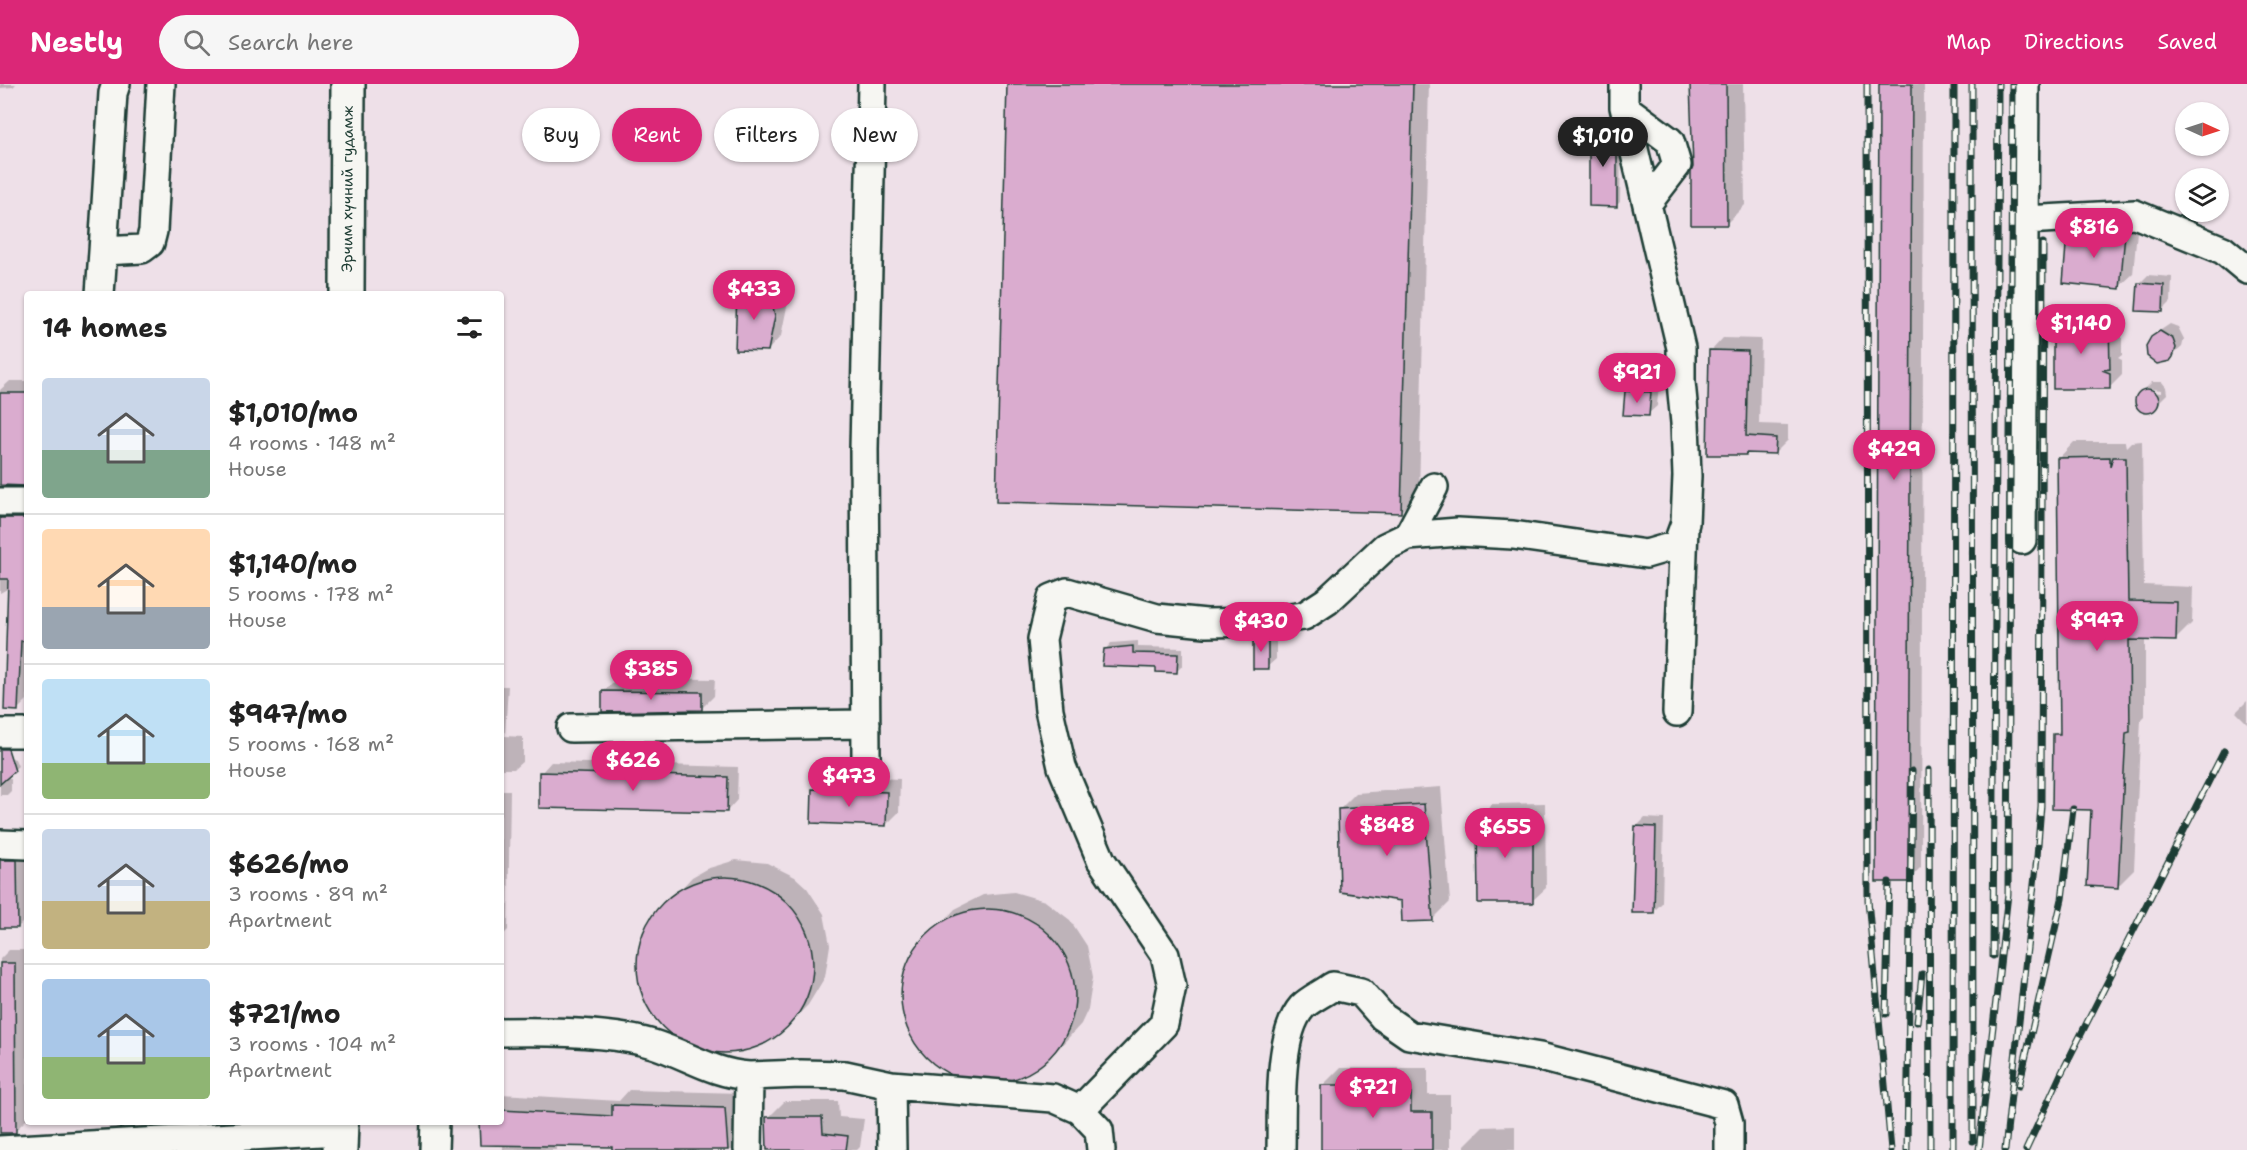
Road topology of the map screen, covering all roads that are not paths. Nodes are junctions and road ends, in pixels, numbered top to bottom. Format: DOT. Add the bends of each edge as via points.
graph roads {
  1 [pos="116,84"];
  2 [pos="161,84"];
  3 [pos="348,84"];
  4 [pos="872,84"];
  5 [pos="2025,84"];
  6 [pos="1624,96"];
  7 [pos="1647,204"];
  8 [pos="2024,220"];
  9 [pos="103,251"];
  10 [pos="2247,270"];
  11 [pos="100,291"];
  12 [pos="347,291"];
  13 [pos="1434,487"];
  14 [pos="0,502"];
  15 [pos="24,502"];
  16 [pos="1684,523"];
  17 [pos="1408,536"];
  18 [pos="2022,540"];
  19 [pos="1677,712"];
  20 [pos="866,724"];
  21 [pos="571,728"];
  22 [pos="0,733"];
  23 [pos="24,733"];
  24 [pos="866,758"];
  25 [pos="0,844"];
  26 [pos="24,845"];
  27 [pos="504,1032"];
  28 [pos="749,1076"];
  29 [pos="891,1085"];
  30 [pos="1080,1110"];
  31 [pos="435,1125"];
  32 [pos="68,1134"];
  33 [pos="340,1134"];
  34 [pos="0,1150"];
  35 [pos="434,1150"];
  36 [pos="748,1150"];
  37 [pos="892,1150"];
  38 [pos="1101,1150"];
  39 [pos="1281,1150"];
  40 [pos="1729,1150"];
  1 -- 9 [label="street"];
  2 -- 9 [label="street" via="150,243 142,249"];
  3 -- 12 [label="main road, Эрчим хүчний гудамж"];
  4 -- 20 [label="street" via="864,449"];
  5 -- 8 [label="street"];
  6 -- 7 [label="street"];
  6 -- 7 [label="street" via="1670,141 1677,165"];
  7 -- 16 [label="street" via="1681,348 1687,476"];
  8 -- 10 [label="street" via="2135,214 2223,250"];
  8 -- 18 [label="street"];
  9 -- 11 [label="street"];
  13 -- 17 [label="street"];
  14 -- 15 [label="street"];
  16 -- 17 [label="street" via="1677,545 1646,554 1513,535 1458,532"];
  16 -- 19 [label="street"];
  17 -- 30 [label="street" via="1385,547 1327,601 1304,616 1206,623 1157,618 1067,592 1052,598 1042,639 1049,710 1062,767 1101,860 1165,955 1172,986 1164,1024"];
  20 -- 21 [label="street"];
  20 -- 24 [label="street"];
  22 -- 23 [label="street"];
  25 -- 26 [label="street"];
  27 -- 28 [label="street" via="628,1038 654,1044 709,1068"];
  28 -- 29 [label="street" via="844,1075"];
  28 -- 36 [label="street"];
  29 -- 30 [label="street" via="1053,1098"];
  29 -- 37 [label="street"];
  30 -- 38 [label="street" via="1099,1130"];
  31 -- 35 [label="street"];
  32 -- 33 [label="street"];
  32 -- 34 [label="street"];
  39 -- 40 [label="street" via="1283,1072 1290,1028 1302,1007 1333,986 1361,992 1383,1017 1409,1035 1540,1058 1724,1105"];
}
